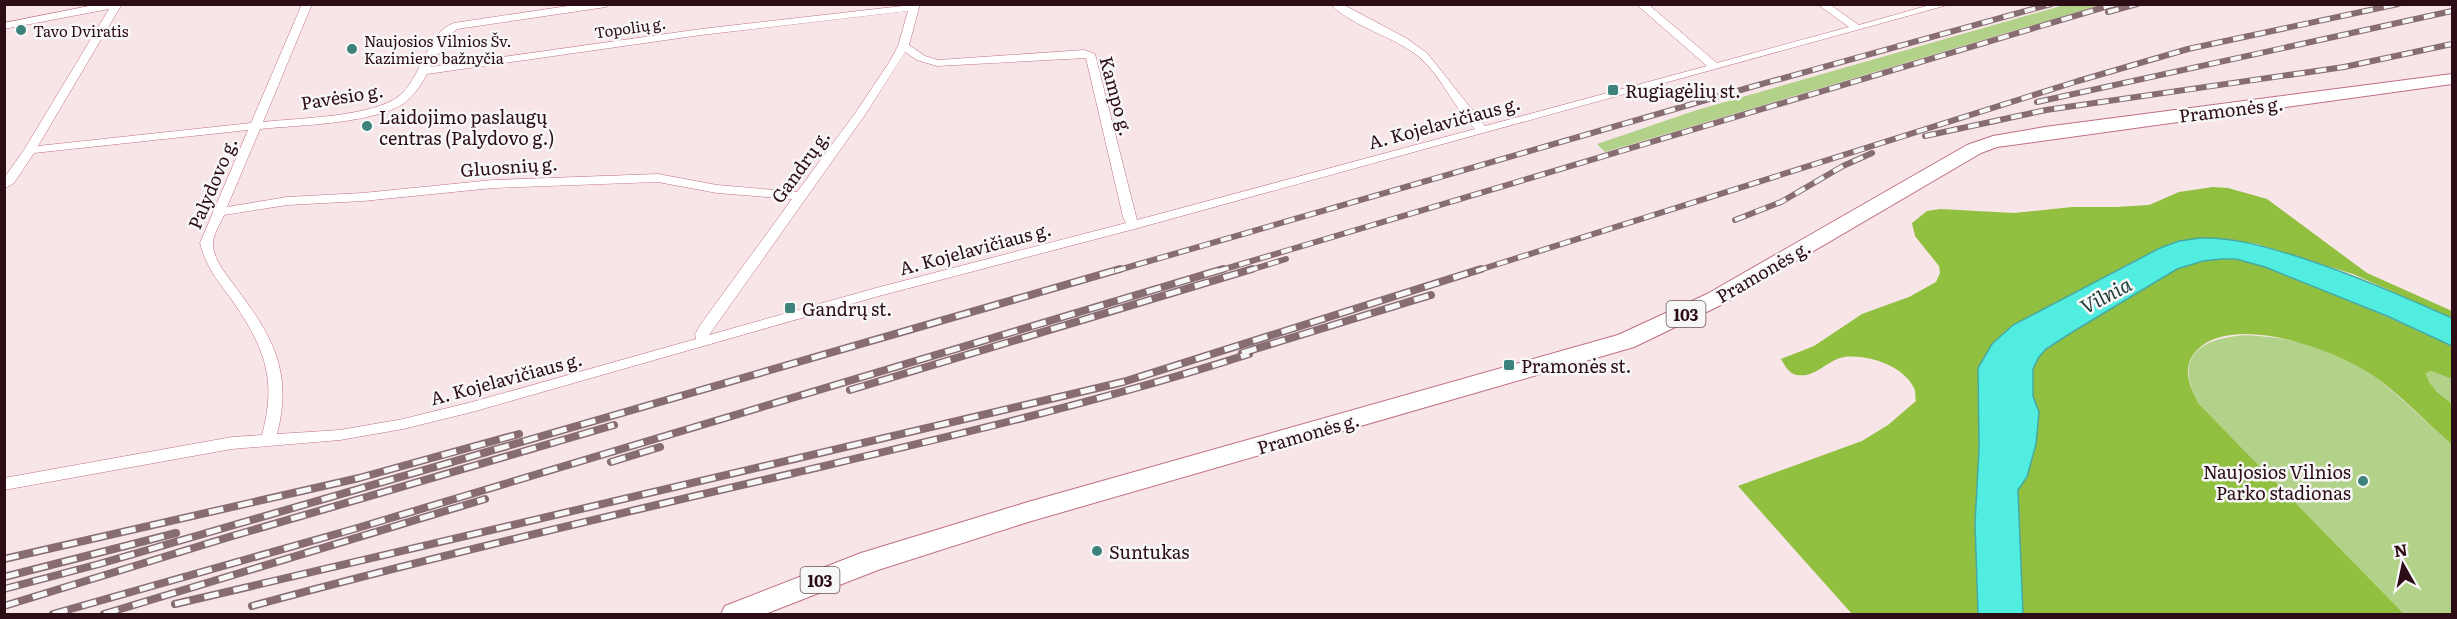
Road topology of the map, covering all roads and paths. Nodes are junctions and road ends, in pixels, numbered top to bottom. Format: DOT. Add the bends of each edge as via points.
graph roads {
  1 [pos="117,4"];
  2 [pos="307,4"];
  3 [pos="606,4"];
  4 [pos="1335,4"];
  5 [pos="1641,4"];
  6 [pos="1822,4"];
  7 [pos="1946,4"];
  8 [pos="914,6"];
  9 [pos="4,26"];
  10 [pos="1857,28"];
  11 [pos="903,46"];
  12 [pos="1715,67"];
  13 [pos="423,71"];
  14 [pos="2452,79"];
  15 [pos="257,125"];
  16 [pos="1483,130"];
  17 [pos="30,150"];
  18 [pos="4,185"];
  19 [pos="800,196"];
  20 [pos="219,212"];
  21 [pos="1134,225"];
  22 [pos="704,341"];
  23 [pos="268,440"];
  24 [pos="4,484"];
  25 [pos="735,615"];
  1 -- 9 [label="street"];
  1 -- 17 [label="street"];
  2 -- 15 [label="street, Palydovo g."];
  3 -- 13 [label="street, Pavėsio g." via="454,26 443,33"];
  4 -- 16 [label="street" via="1423,55"];
  5 -- 12 [label="street"];
  6 -- 10 [label="street"];
  7 -- 10 [label="street, A. Kojelavičiaus g."];
  8 -- 11 [label="street, Gandrų g."];
  8 -- 13 [label="street, Topolių g."];
  10 -- 12 [label="street, A. Kojelavičiaus g."];
  11 -- 19 [label="street, Gandrų g." via="861,113"];
  11 -- 21 [label="street, Kampo g." via="938,63 1084,53 1091,56"];
  12 -- 16 [label="street, A. Kojelavičiaus g."];
  13 -- 15 [label="street, Pavėsio g." via="407,98 383,110"];
  14 -- 25 [label="main road, Pramonės g. / 103" via="1993,142 1950,162 1715,299 1626,341 1028,512 871,561"];
  15 -- 17 [label="street, Pavėsio g."];
  15 -- 20 [label="street, Palydovo g."];
  16 -- 21 [label="street, A. Kojelavičiaus g."];
  17 -- 18 [label="street"];
  19 -- 20 [label="street, Gluosnių g." via="717,189 658,178 493,184 287,201"];
  19 -- 22 [label="street, Gandrų g." via="706,327"];
  20 -- 23 [label="street, Palydovo g." via="206,243 210,262 266,346 276,380 275,413"];
  21 -- 22 [label="street, A. Kojelavičiaus g."];
  22 -- 23 [label="street, A. Kojelavičiaus g." via="403,424 340,435"];
  23 -- 24 [label="street, A. Kojelavičiaus g."];
}
